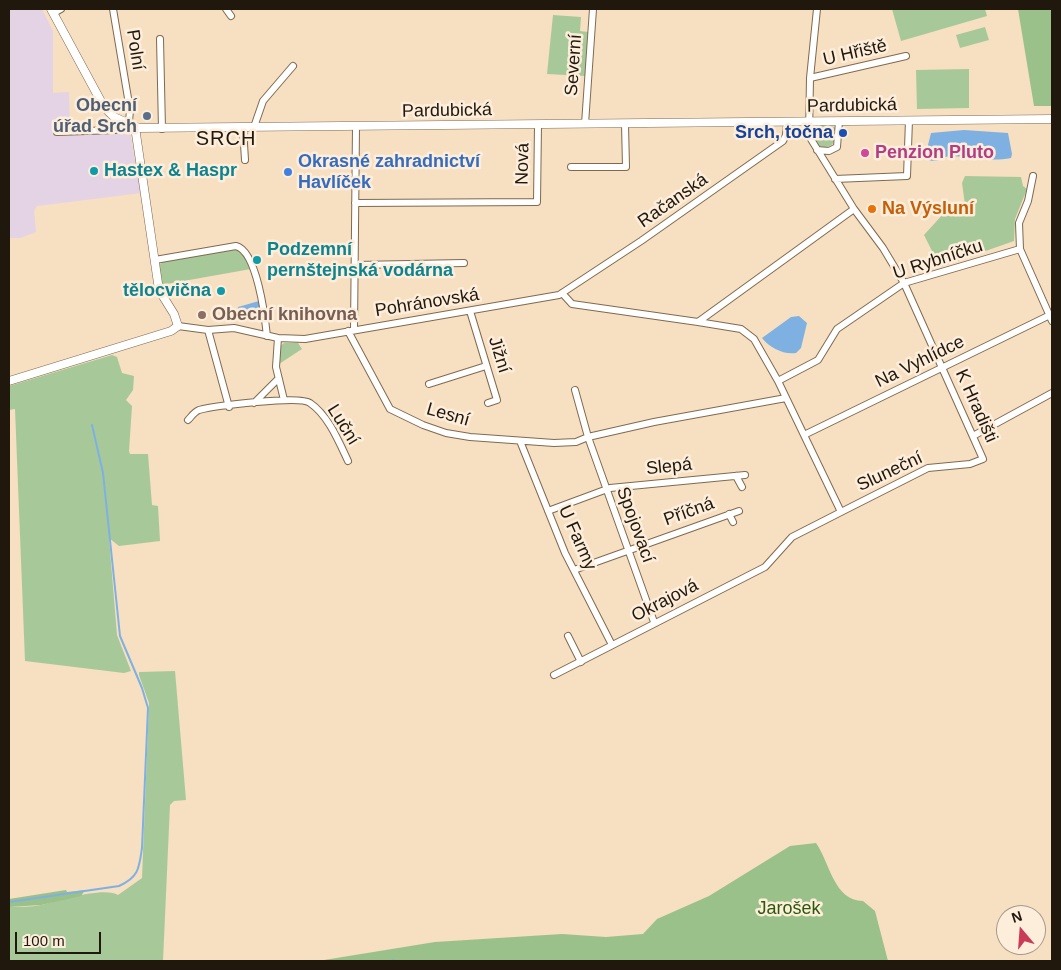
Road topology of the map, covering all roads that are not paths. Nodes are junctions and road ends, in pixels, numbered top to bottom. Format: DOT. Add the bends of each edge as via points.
graph roads {
  1 [pos="113,9"];
  2 [pos="226,9"];
  3 [pos="593,9"];
  4 [pos="817,9"];
  5 [pos="55,10"];
  6 [pos="231,16"];
  7 [pos="160,39"];
  8 [pos="906,56"];
  9 [pos="293,66"];
  10 [pos="810,78"];
  11 [pos="1052,119"];
  12 [pos="909,120"];
  13 [pos="839,121"];
  14 [pos="787,122"];
  15 [pos="809,122"];
  16 [pos="585,124"];
  17 [pos="626,124"];
  18 [pos="538,125"];
  19 [pos="131,126"];
  20 [pos="356,126"];
  21 [pos="243,128"];
  22 [pos="254,128"];
  23 [pos="162,129"];
  24 [pos="58,132"];
  25 [pos="817,150"];
  26 [pos="245,160"];
  27 [pos="571,167"];
  28 [pos="1033,176"];
  29 [pos="836,179"];
  30 [pos="356,203"];
  31 [pos="854,209"];
  32 [pos="1020,249"];
  33 [pos="154,260"];
  34 [pos="464,263"];
  35 [pos="356,265"];
  36 [pos="904,283"];
  37 [pos="562,294"];
  38 [pos="470,310"];
  39 [pos="1051,318"];
  40 [pos="698,322"];
  41 [pos="178,326"];
  42 [pos="208,330"];
  43 [pos="351,331"];
  44 [pos="267,336"];
  45 [pos="278,338"];
  46 [pos="486,366"];
  47 [pos="943,368"];
  48 [pos="278,379"];
  49 [pos="9,381"];
  50 [pos="778,381"];
  51 [pos="429,384"];
  52 [pos="575,390"];
  53 [pos="1052,393"];
  54 [pos="786,398"];
  55 [pos="284,400"];
  56 [pos="254,403"];
  57 [pos="488,403"];
  58 [pos="229,407"];
  59 [pos="188,420"];
  60 [pos="804,435"];
  61 [pos="973,436"];
  62 [pos="588,437"];
  63 [pos="520,440"];
  64 [pos="983,459"];
  65 [pos="348,461"];
  66 [pos="745,475"];
  67 [pos="736,476"];
  68 [pos="742,487"];
  69 [pos="606,490"];
  70 [pos="548,511"];
  71 [pos="739,511"];
  72 [pos="841,512"];
  73 [pos="729,514"];
  74 [pos="732,522"];
  75 [pos="628,550"];
  76 [pos="574,570"];
  77 [pos="732,584"];
  78 [pos="654,622"];
  79 [pos="568,636"];
  80 [pos="612,645"];
  81 [pos="581,662"];
  82 [pos="554,674"];
  1 -- 19 [label="street, Polní"];
  2 -- 6 [label="street"];
  3 -- 16 [label="street, Severní"];
  4 -- 10 [label="street, U Hřiště"];
  5 -- 19 [label="street, Pardubická" via="97,98 110,114"];
  7 -- 23 [label="street"];
  8 -- 10 [label="street, U Hřiště"];
  9 -- 22 [label="street" via="263,101"];
  10 -- 15 [label="street, U Hřiště"];
  11 -- 12 [label="street, Pardubická"];
  12 -- 13 [label="street, Pardubická"];
  12 -- 29 [label="street, Pardubická" via="907,176"];
  13 -- 15 [label="street, Pardubická"];
  13 -- 25 [label="street" via="837,147 829,151"];
  14 -- 15 [label="street, Pardubická"];
  14 -- 17 [label="street, Pardubická"];
  14 -- 37 [label="street, Račanská" via="786,138"];
  15 -- 25 [label="street" via="810,138"];
  16 -- 17 [label="street, Pardubická"];
  16 -- 18 [label="street, Pardubická"];
  17 -- 27 [label="street" via="626,168"];
  18 -- 20 [label="street, Pardubická"];
  18 -- 30 [label="street, Nová" via="537,202"];
  19 -- 23 [label="street, Pardubická"];
  19 -- 24 [label="street" via="115,130"];
  19 -- 33 [label="street"];
  20 -- 22 [label="street, Pardubická"];
  20 -- 30 [label="street"];
  21 -- 22 [label="street, Pardubická"];
  21 -- 23 [label="street, Pardubická"];
  21 -- 26 [label="street"];
  25 -- 29 [label="street"];
  28 -- 32 [label="street" via="1019,223"];
  29 -- 31 [label="street"];
  30 -- 35 [label="street"];
  31 -- 36 [label="street"];
  31 -- 40 [label="street"];
  32 -- 36 [label="street, U Rybníčku"];
  32 -- 39 [label="street"];
  33 -- 41 [label="street" via="160,296 174,314"];
  33 -- 44 [label="street" via="236,246 244,249 256,277"];
  34 -- 35 [label="street"];
  35 -- 43 [label="street"];
  36 -- 47 [label="street, K Hradišti"];
  36 -- 50 [label="street, U Rybníčku" via="837,330 818,360"];
  37 -- 38 [label="street, Pohránovská"];
  37 -- 40 [label="street" via="572,304"];
  38 -- 43 [label="street, Pohránovská"];
  38 -- 46 [label="street, Jižní"];
  39 -- 47 [label="street, Na Vyhlídce"];
  40 -- 50 [label="street" via="746,331"];
  41 -- 42 [label="street, Pohránovská"];
  41 -- 49 [label="street" via="171,331"];
  42 -- 44 [label="street, Pohránovská" via="240,328"];
  42 -- 58 [label="street"];
  43 -- 45 [label="street, Pohránovská" via="305,339"];
  43 -- 63 [label="street, Lesní" via="390,409 446,433"];
  44 -- 45 [label="street, Pohránovská"];
  45 -- 48 [label="street" via="275,360"];
  46 -- 51 [label="street"];
  46 -- 57 [label="street, Jižní" via="497,400"];
  47 -- 60 [label="street, Na Vyhlídce"];
  47 -- 61 [label="street, K Hradišti"];
  48 -- 55 [label="street"];
  48 -- 56 [label="street"];
  50 -- 54 [label="street"];
  52 -- 62 [label="street"];
  53 -- 61 [label="street"];
  54 -- 60 [label="street"];
  54 -- 62 [label="street, Lesní"];
  55 -- 56 [label="street"];
  55 -- 65 [label="street, Luční" via="310,402 322,415"];
  56 -- 58 [label="street"];
  58 -- 59 [label="street" via="199,410"];
  60 -- 72 [label="street"];
  61 -- 64 [label="street, K Hradišti"];
  62 -- 63 [label="street, Lesní" via="576,442 554,443"];
  62 -- 69 [label="street, Spojovací"];
  63 -- 70 [label="street, U Farmy"];
  64 -- 72 [label="street, Sluneční" via="970,464 928,468"];
  66 -- 67 [label="street, Slepá"];
  67 -- 68 [label="street"];
  67 -- 69 [label="street, Slepá"];
  69 -- 70 [label="street, Slepá"];
  69 -- 75 [label="street, Spojovací"];
  70 -- 76 [label="street, U Farmy"];
  71 -- 73 [label="street, Příčná"];
  72 -- 77 [label="street, Sluneční" via="792,537 765,567"];
  73 -- 74 [label="street, Příčná"];
  73 -- 75 [label="street, Příčná"];
  75 -- 76 [label="street, Příčná"];
  75 -- 78 [label="street, Spojovací"];
  76 -- 80 [label="street, U Farmy"];
  77 -- 78 [label="street, Okrajová"];
  78 -- 80 [label="street, Okrajová"];
  79 -- 81 [label="street"];
  80 -- 81 [label="street, Okrajová"];
  81 -- 82 [label="street, Okrajová"];
}
